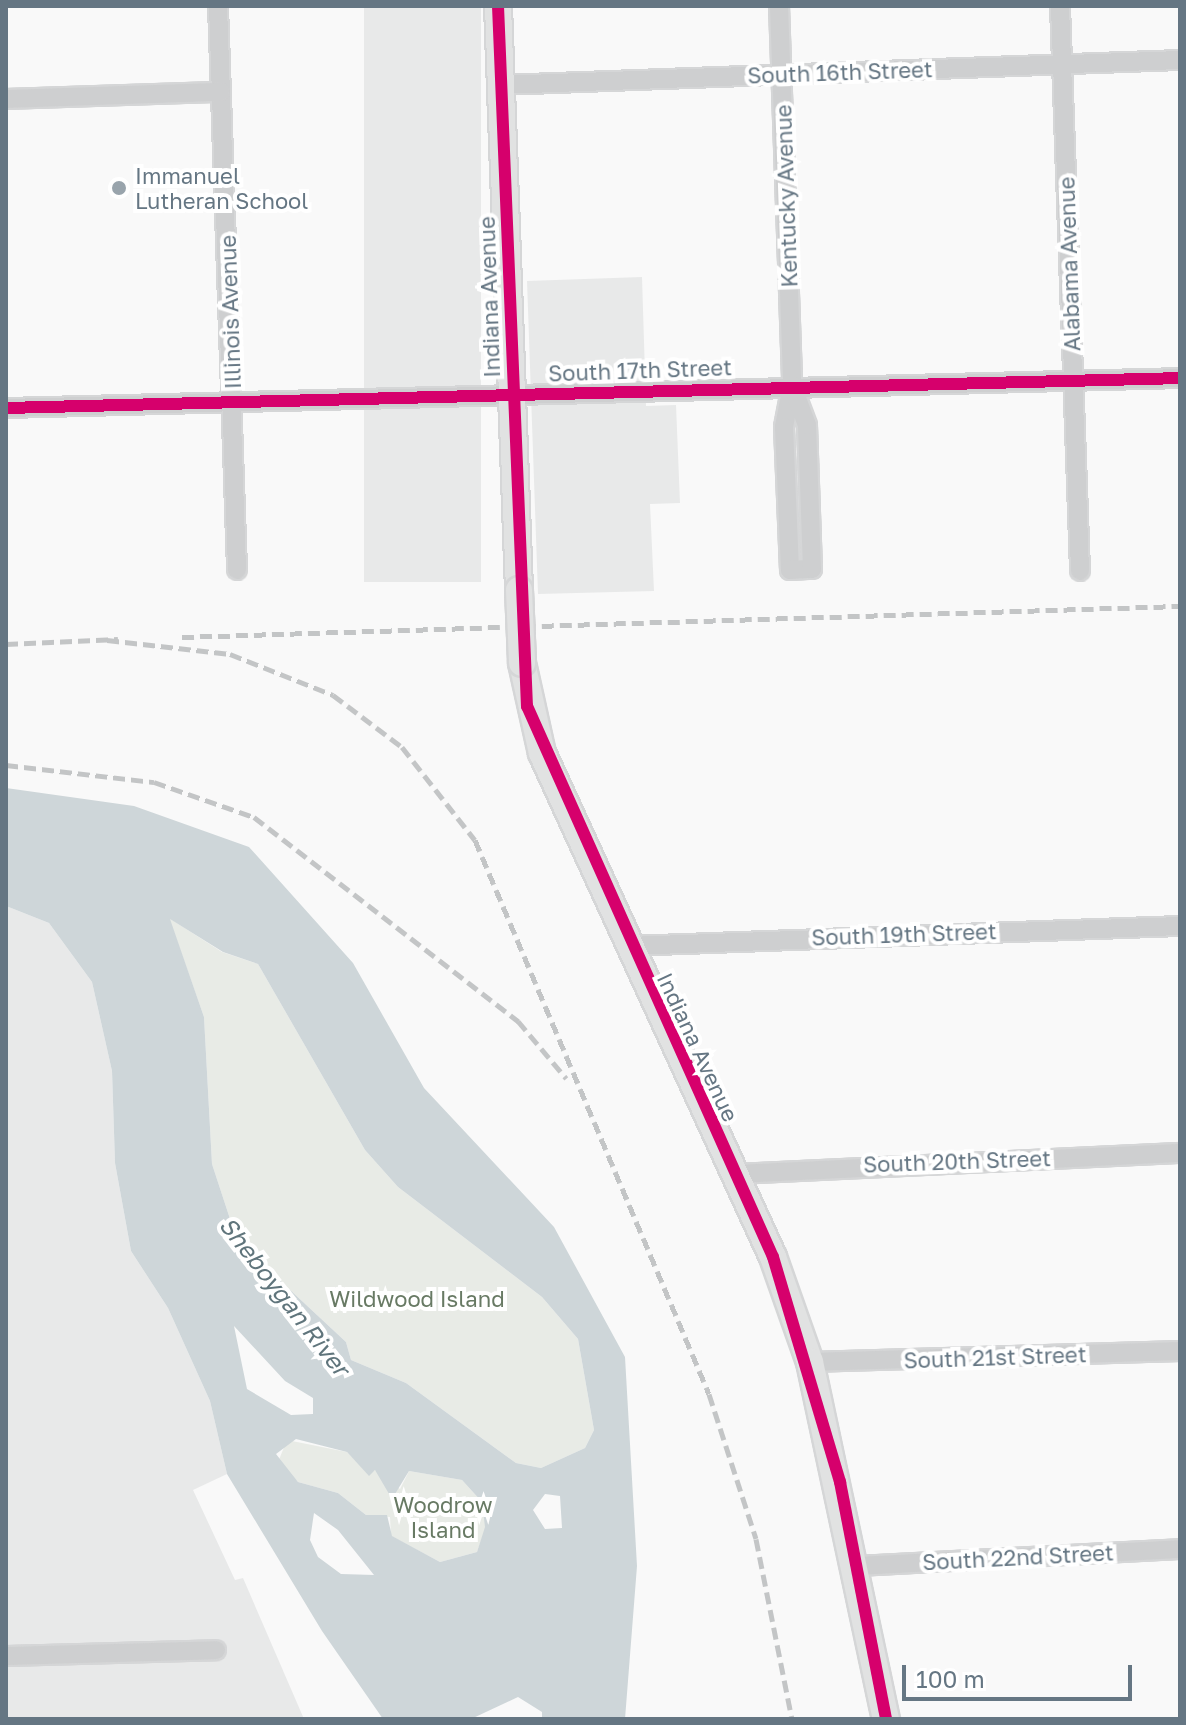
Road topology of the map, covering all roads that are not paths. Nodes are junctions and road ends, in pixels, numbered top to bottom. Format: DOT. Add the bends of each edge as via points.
graph roads {
  1 [pos="218,6"];
  2 [pos="498,6"];
  3 [pos="779,6"];
  4 [pos="1060,6"];
  5 [pos="1180,60"];
  6 [pos="1062,64"];
  7 [pos="782,74"];
  8 [pos="501,85"];
  9 [pos="221,92"];
  10 [pos="6,99"];
  11 [pos="1180,378"];
  12 [pos="1073,380"];
  13 [pos="792,385"];
  14 [pos="512,394"];
  15 [pos="233,400"];
  16 [pos="6,408"];
  17 [pos="237,570"];
  18 [pos="1080,571"];
  19 [pos="1180,926"];
  20 [pos="629,946"];
  21 [pos="1180,1153"];
  22 [pos="735,1174"];
  23 [pos="1180,1351"];
  24 [pos="810,1362"];
  25 [pos="1180,1549"];
  26 [pos="857,1566"];
  27 [pos="216,1650"];
  28 [pos="6,1656"];
  29 [pos="886,1719"];
  1 -- 9 [label="street, Illinois Avenue"];
  2 -- 8 [label="main road, Indiana Avenue"];
  3 -- 7 [label="street, Kentucky Avenue"];
  4 -- 6 [label="street, Alabama Avenue"];
  5 -- 6 [label="street, South 16th Street"];
  6 -- 7 [label="street, South 16th Street"];
  6 -- 12 [label="street, Alabama Avenue"];
  7 -- 8 [label="street, South 16th Street"];
  7 -- 13 [label="street, Kentucky Avenue"];
  8 -- 14 [label="main road, Indiana Avenue"];
  9 -- 10 [label="street"];
  9 -- 15 [label="street, Illinois Avenue"];
  11 -- 12 [label="street, South 17th Street"];
  12 -- 13 [label="street, South 17th Street"];
  12 -- 18 [label="street, Alabama Avenue"];
  13 -- 13 [label="street, Kentucky Avenue" via="784,427 790,570 812,569 807,425"];
  13 -- 14 [label="street, South 17th Street"];
  14 -- 15 [label="street, South 17th Street"];
  14 -- 20 [label="main road, Indiana Avenue, bridge" via="522,663 542,753"];
  15 -- 16 [label="street, South 17th Street"];
  15 -- 17 [label="street, Illinois Avenue"];
  19 -- 20 [label="street, South 19th Street"];
  20 -- 22 [label="main road, Indiana Avenue"];
  21 -- 22 [label="street, South 20th Street"];
  22 -- 24 [label="main road, Indiana Avenue"];
  23 -- 24 [label="street, South 21st Street"];
  24 -- 26 [label="main road, Indiana Avenue"];
  25 -- 26 [label="street, South 22nd Street"];
  26 -- 29 [label="main road, Indiana Avenue"];
  27 -- 28 [label="street"];
}
